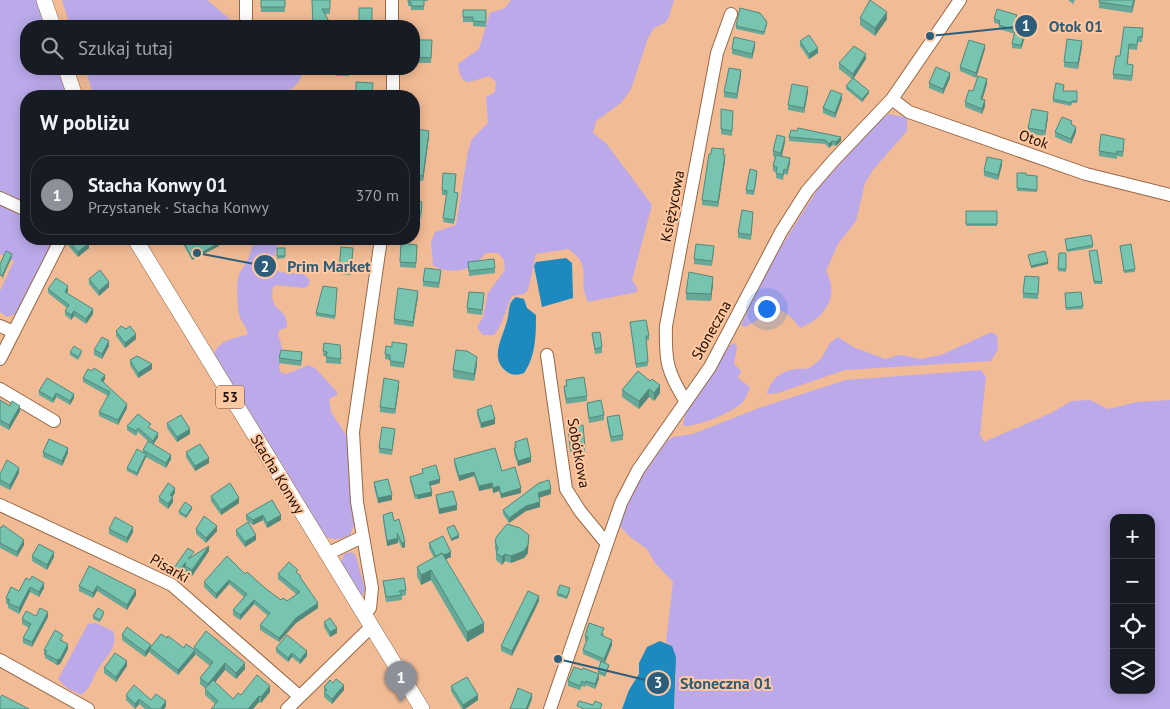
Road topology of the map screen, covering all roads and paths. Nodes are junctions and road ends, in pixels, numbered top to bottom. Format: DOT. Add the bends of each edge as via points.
graph roads {
  1 [pos="44,0"];
  2 [pos="246,0"];
  3 [pos="392,0"];
  4 [pos="960,0"];
  5 [pos="731,14"];
  6 [pos="246,18"];
  7 [pos="51,20"];
  8 [pos="392,20"];
  9 [pos="68,75"];
  10 [pos="393,75"];
  11 [pos="73,90"];
  12 [pos="393,90"];
  13 [pos="892,99"];
  14 [pos="1170,195"];
  15 [pos="0,198"];
  16 [pos="20,207"];
  17 [pos="58,245"];
  18 [pos="139,245"];
  19 [pos="379,245"];
  20 [pos="0,326"];
  21 [pos="14,332"];
  22 [pos="547,355"];
  23 [pos="0,358"];
  24 [pos="0,389"];
  25 [pos="686,402"];
  26 [pos="54,421"];
  27 [pos="0,505"];
  28 [pos="362,537"];
  29 [pos="607,544"];
  30 [pos="327,554"];
  31 [pos="368,621"];
  32 [pos="0,660"];
  33 [pos="299,696"];
  34 [pos="88,709"];
  35 [pos="287,709"];
  36 [pos="422,709"];
  37 [pos="550,709"];
  1 -- 7 [label="main road"];
  2 -- 6 [label="street"];
  3 -- 8 [label="street"];
  4 -- 13 [label="street, Słoneczna"];
  5 -- 25 [label="street, Księżycowa" via="717,53 666,326 665,358"];
  9 -- 11 [label="main road"];
  10 -- 12 [label="street"];
  13 -- 14 [label="street, Otok" via="909,112 1086,174"];
  13 -- 25 [label="street, Słoneczna" via="833,160 803,197 714,359"];
  15 -- 16 [label="street"];
  17 -- 21 [label="street"];
  18 -- 30 [label="main road, Stacha Konwy / 53"];
  19 -- 28 [label="street" via="354,432 354,479"];
  20 -- 21 [label="street"];
  21 -- 23 [label="street"];
  22 -- 29 [label="street, Sobótkowa" via="566,489"];
  24 -- 26 [label="street"];
  25 -- 29 [label="street, Słoneczna" via="629,486"];
  27 -- 33 [label="street, Pisarki" via="172,585"];
  28 -- 30 [label="street"];
  28 -- 31 [label="street" via="372,588"];
  29 -- 37 [label="street, Słoneczna"];
  30 -- 31 [label="main road, Stacha Konwy / 53"];
  31 -- 33 [label="street"];
  31 -- 36 [label="main road, Stacha Konwy / 53"];
  32 -- 34 [label="street"];
  33 -- 35 [label="street"];
}
